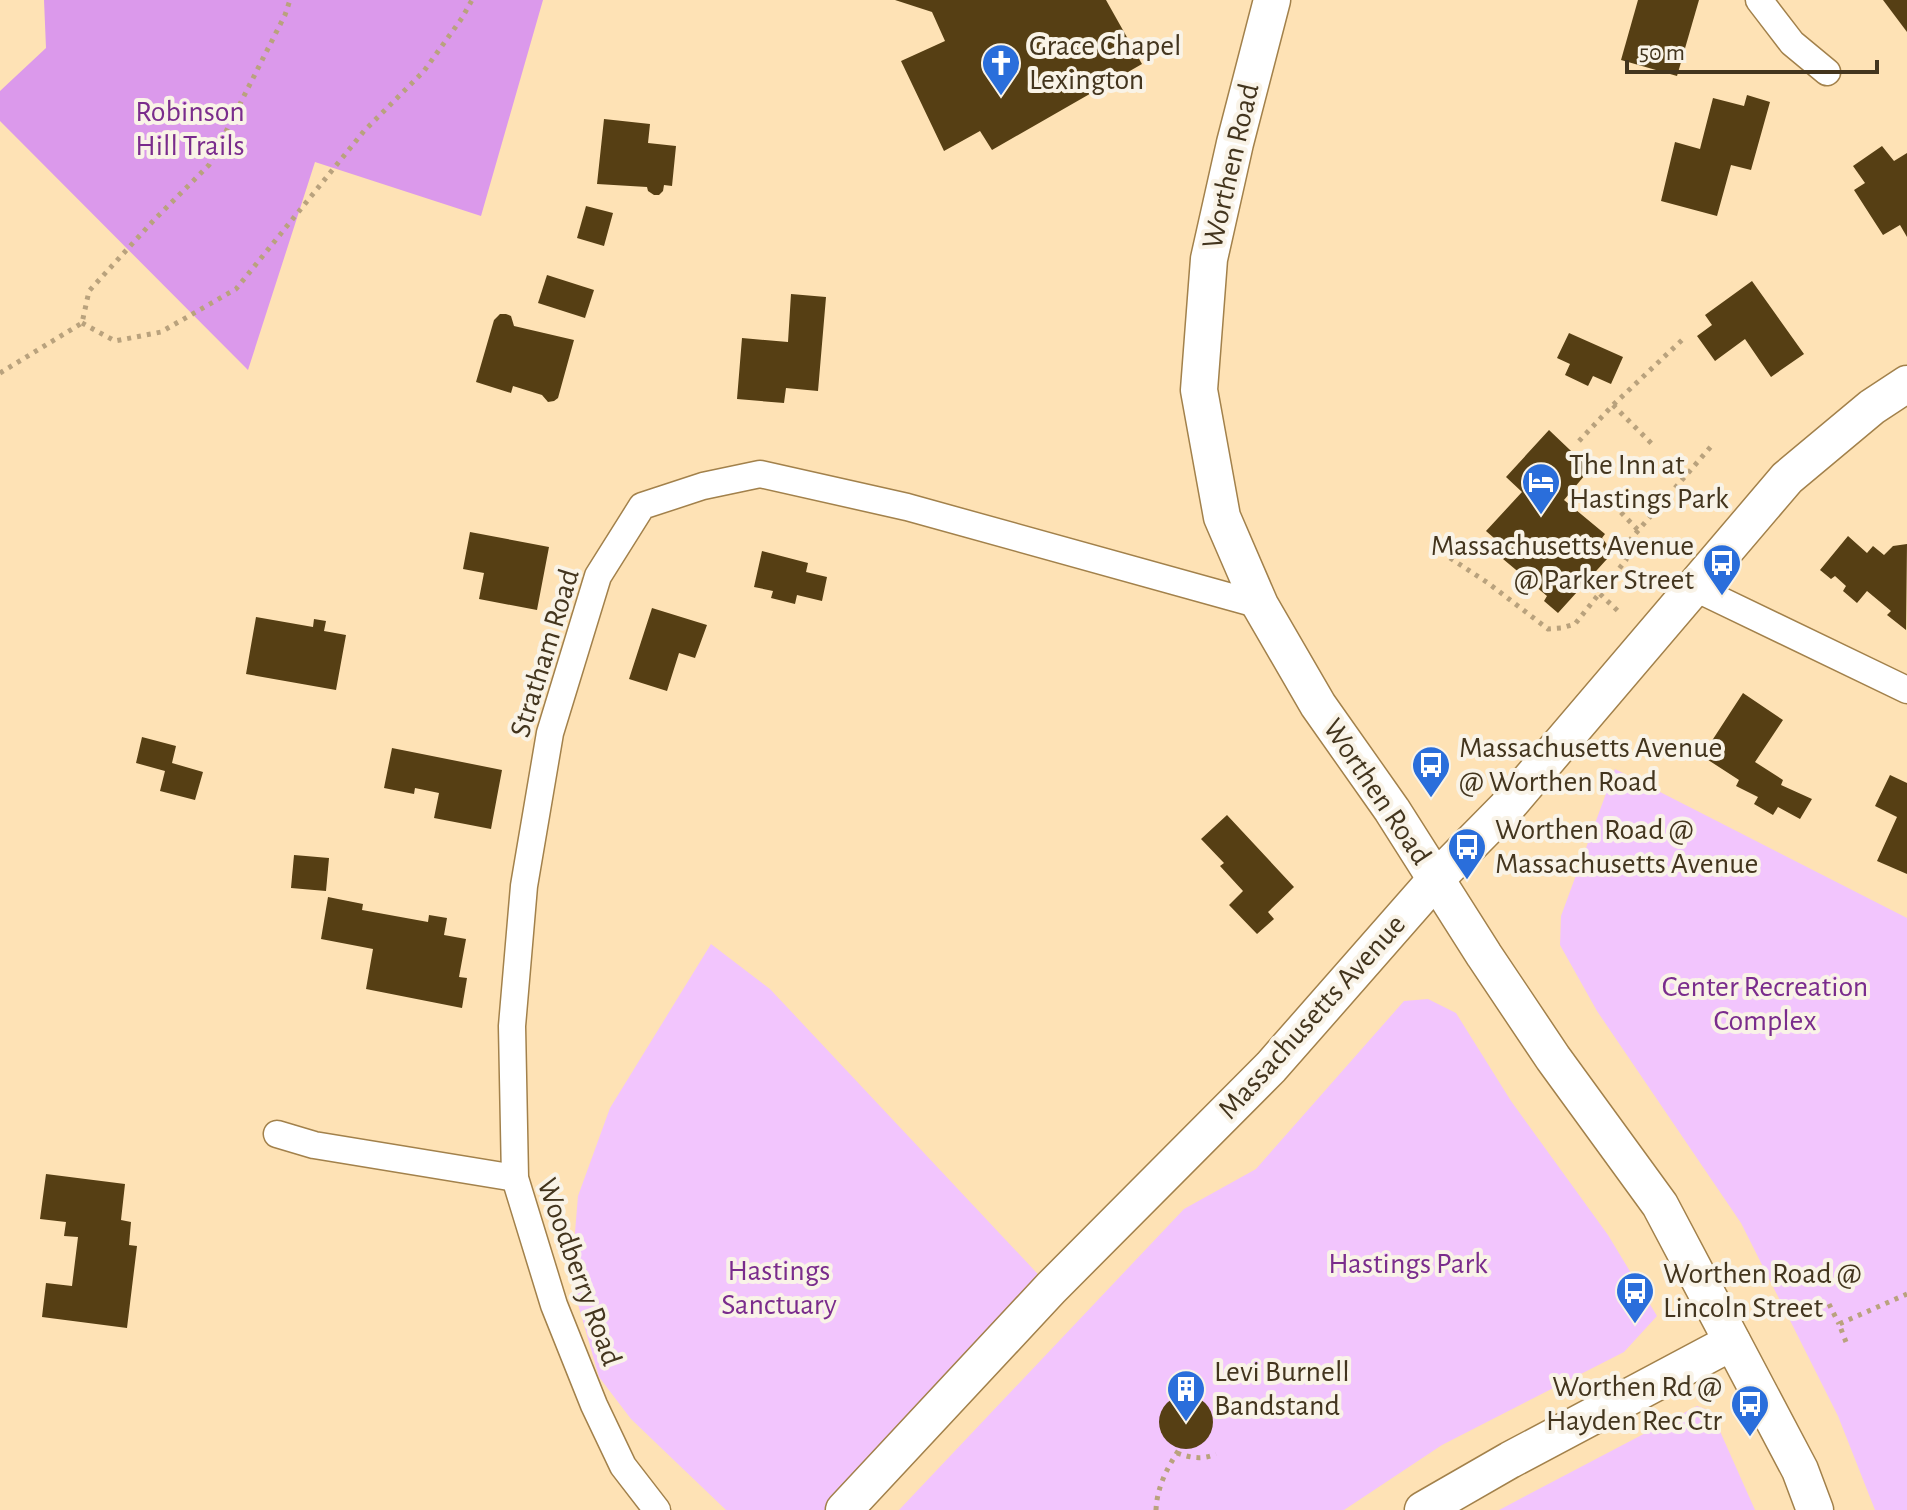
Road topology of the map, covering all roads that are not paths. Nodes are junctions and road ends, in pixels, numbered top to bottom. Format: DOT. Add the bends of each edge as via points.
graph roads {
  1 [pos="1272,0"];
  2 [pos="1759,0"];
  3 [pos="1827,72"];
  4 [pos="1907,384"];
  5 [pos="1693,587"];
  6 [pos="1260,605"];
  7 [pos="1907,690"];
  8 [pos="1436,879"];
  9 [pos="277,1134"];
  10 [pos="515,1178"];
  11 [pos="1732,1342"];
  12 [pos="657,1510"];
  13 [pos="844,1510"];
  14 [pos="1423,1510"];
  15 [pos="1815,1510"];
  1 -- 6 [label="main road, Worthen Road" via="1209,259 1199,390 1222,517"];
  2 -- 3 [label="street" via="1792,43"];
  4 -- 5 [label="main road, Massachusetts Avenue" via="1787,478"];
  5 -- 7 [label="street"];
  5 -- 8 [label="main road, Massachusetts Avenue" via="1506,808"];
  6 -- 8 [label="main road, Worthen Road" via="1318,705"];
  6 -- 10 [label="street, Stratham Road" via="907,507 760,474 642,506 598,576 550,733 524,886 512,1026"];
  8 -- 11 [label="main road, Worthen Road" via="1553,1058 1660,1205"];
  8 -- 13 [label="main road, Massachusetts Avenue" via="1271,1067 1051,1288"];
  9 -- 10 [label="street, Woodberry Road" via="314,1145"];
  10 -- 12 [label="street, Woodberry Road" via="554,1305 594,1405 623,1466"];
  11 -- 14 [label="main road"];
  11 -- 15 [label="main road, Worthen Road" via="1800,1470"];
}
